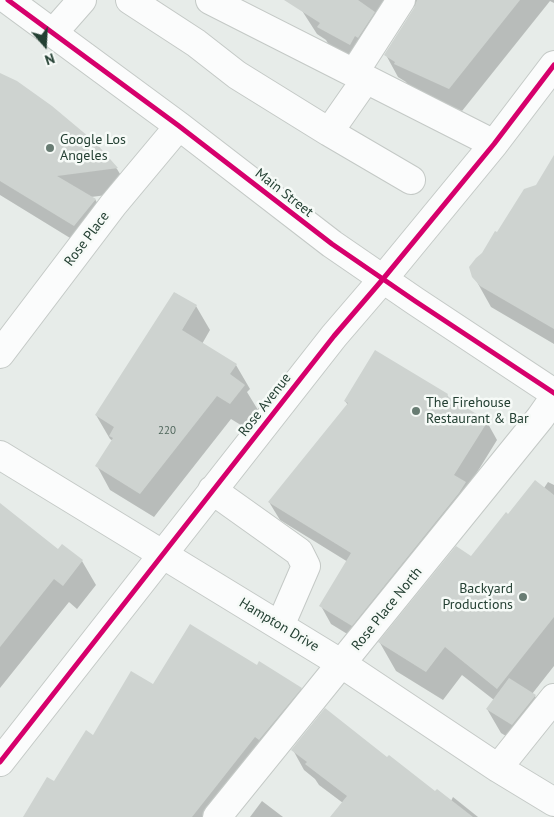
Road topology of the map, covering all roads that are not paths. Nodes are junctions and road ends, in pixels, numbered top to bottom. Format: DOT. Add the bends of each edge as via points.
graph roads {
  1 [pos="8,0"];
  2 [pos="82,0"];
  3 [pos="130,0"];
  4 [pos="210,0"];
  5 [pos="401,0"];
  6 [pos="54,32"];
  7 [pos="554,66"];
  8 [pos="360,76"];
  9 [pos="179,126"];
  10 [pos="329,132"];
  11 [pos="494,144"];
  12 [pos="411,180"];
  13 [pos="383,279"];
  14 [pos="0,354"];
  15 [pos="554,392"];
  16 [pos="554,398"];
  17 [pos="0,455"];
  18 [pos="212,490"];
  19 [pos="162,554"];
  20 [pos="280,626"];
  21 [pos="342,664"];
  22 [pos="554,698"];
  23 [pos="0,762"];
  24 [pos="498,768"];
  25 [pos="554,802"];
  26 [pos="217,817"];
  1 -- 6 [label="street, Main Street"];
  2 -- 6 [label="street"];
  3 -- 10 [label="street" via="196,43 237,75"];
  4 -- 8 [label="street"];
  5 -- 8 [label="street"];
  6 -- 9 [label="street, Main Street"];
  7 -- 11 [label="street, Rose Avenue"];
  8 -- 10 [label="street"];
  8 -- 11 [label="street"];
  9 -- 13 [label="street, Main Street" via="332,244"];
  9 -- 14 [label="street, Rose Place" via="113,205"];
  10 -- 12 [label="street"];
  11 -- 13 [label="street, Rose Avenue"];
  13 -- 15 [label="street, Main Street"];
  13 -- 18 [label="street, Rose Avenue"];
  16 -- 21 [label="street, Rose Place North"];
  17 -- 19 [label="street, Hampton Drive"];
  18 -- 19 [label="street, Rose Avenue"];
  18 -- 20 [label="street" via="299,552 306,566"];
  19 -- 20 [label="street, Hampton Drive"];
  19 -- 23 [label="street, Rose Avenue"];
  20 -- 21 [label="street, Hampton Drive"];
  21 -- 24 [label="street, Hampton Drive"];
  21 -- 26 [label="street, Rose Place North"];
  22 -- 24 [label="street"];
  24 -- 25 [label="street, Hampton Drive"];
}
